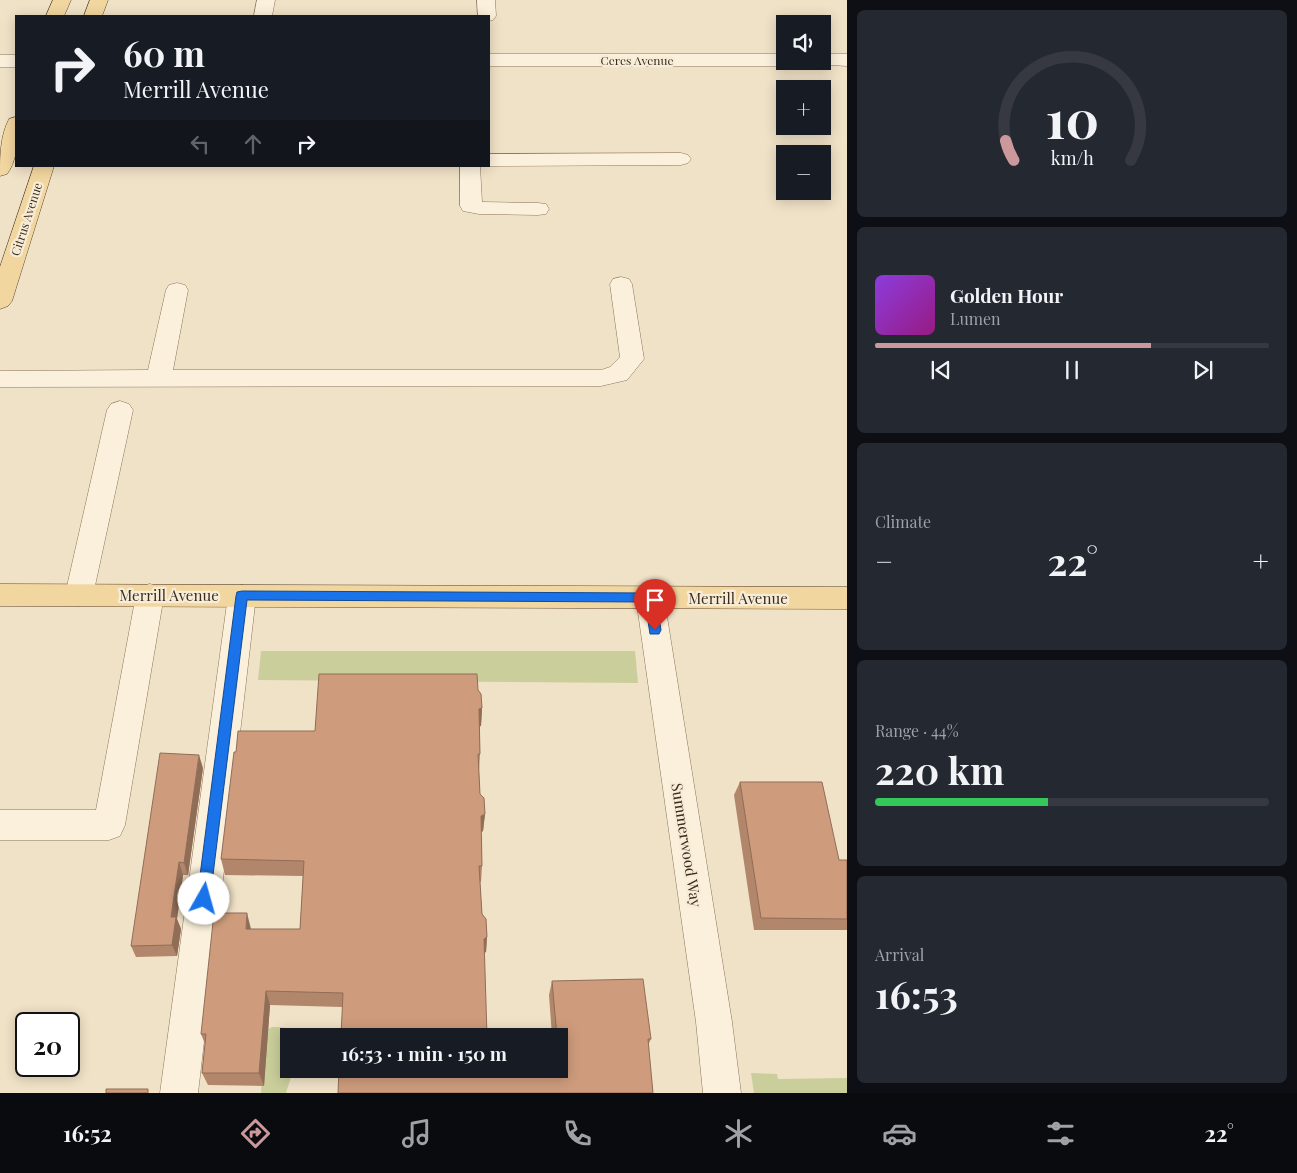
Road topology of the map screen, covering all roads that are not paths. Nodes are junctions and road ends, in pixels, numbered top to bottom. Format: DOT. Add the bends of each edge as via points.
graph roads {
  1 [pos="62,0"];
  2 [pos="99,0"];
  3 [pos="266,0"];
  4 [pos="486,0"];
  5 [pos="56,15"];
  6 [pos="93,15"];
  7 [pos="263,15"];
  8 [pos="487,15"];
  9 [pos="490,60"];
  10 [pos="776,60"];
  11 [pos="831,60"];
  12 [pos="847,60"];
  13 [pos="0,61"];
  14 [pos="15,61"];
  15 [pos="15,127"];
  16 [pos="681,159"];
  17 [pos="490,160"];
  18 [pos="44,167"];
  19 [pos="470,167"];
  20 [pos="0,170"];
  21 [pos="538,209"];
  22 [pos="621,284"];
  23 [pos="177,290"];
  24 [pos="0,301"];
  25 [pos="159,378"];
  26 [pos="0,379"];
  27 [pos="120,410"];
  28 [pos="0,594"];
  29 [pos="79,595"];
  30 [pos="150,595"];
  31 [pos="242,596"];
  32 [pos="650,598"];
  33 [pos="847,598"];
  34 [pos="0,825"];
  35 [pos="179,1093"];
  36 [pos="722,1093"];
  1 -- 5 [label="main road"];
  2 -- 6 [label="main road"];
  3 -- 7 [label="street"];
  4 -- 8 [label="street"];
  9 -- 10 [label="street, Ceres Avenue"];
  11 -- 12 [label="street"];
  13 -- 14 [label="street"];
  15 -- 20 [label="main road"];
  16 -- 17 [label="street"];
  18 -- 24 [label="main road, Citrus Avenue"];
  19 -- 21 [label="street" via="472,206"];
  22 -- 25 [label="street" via="632,359 618,374 601,378"];
  23 -- 25 [label="street"];
  25 -- 26 [label="street"];
  27 -- 29 [label="street"];
  28 -- 29 [label="main road, Merrill Avenue"];
  29 -- 30 [label="main road, Merrill Avenue"];
  30 -- 31 [label="main road, Merrill Avenue"];
  30 -- 34 [label="street" via="109,825"];
  31 -- 32 [label="main road, Merrill Avenue"];
  31 -- 35 [label="street"];
  32 -- 33 [label="main road, Merrill Avenue"];
  32 -- 36 [label="street, Summerwood Way"];
}
